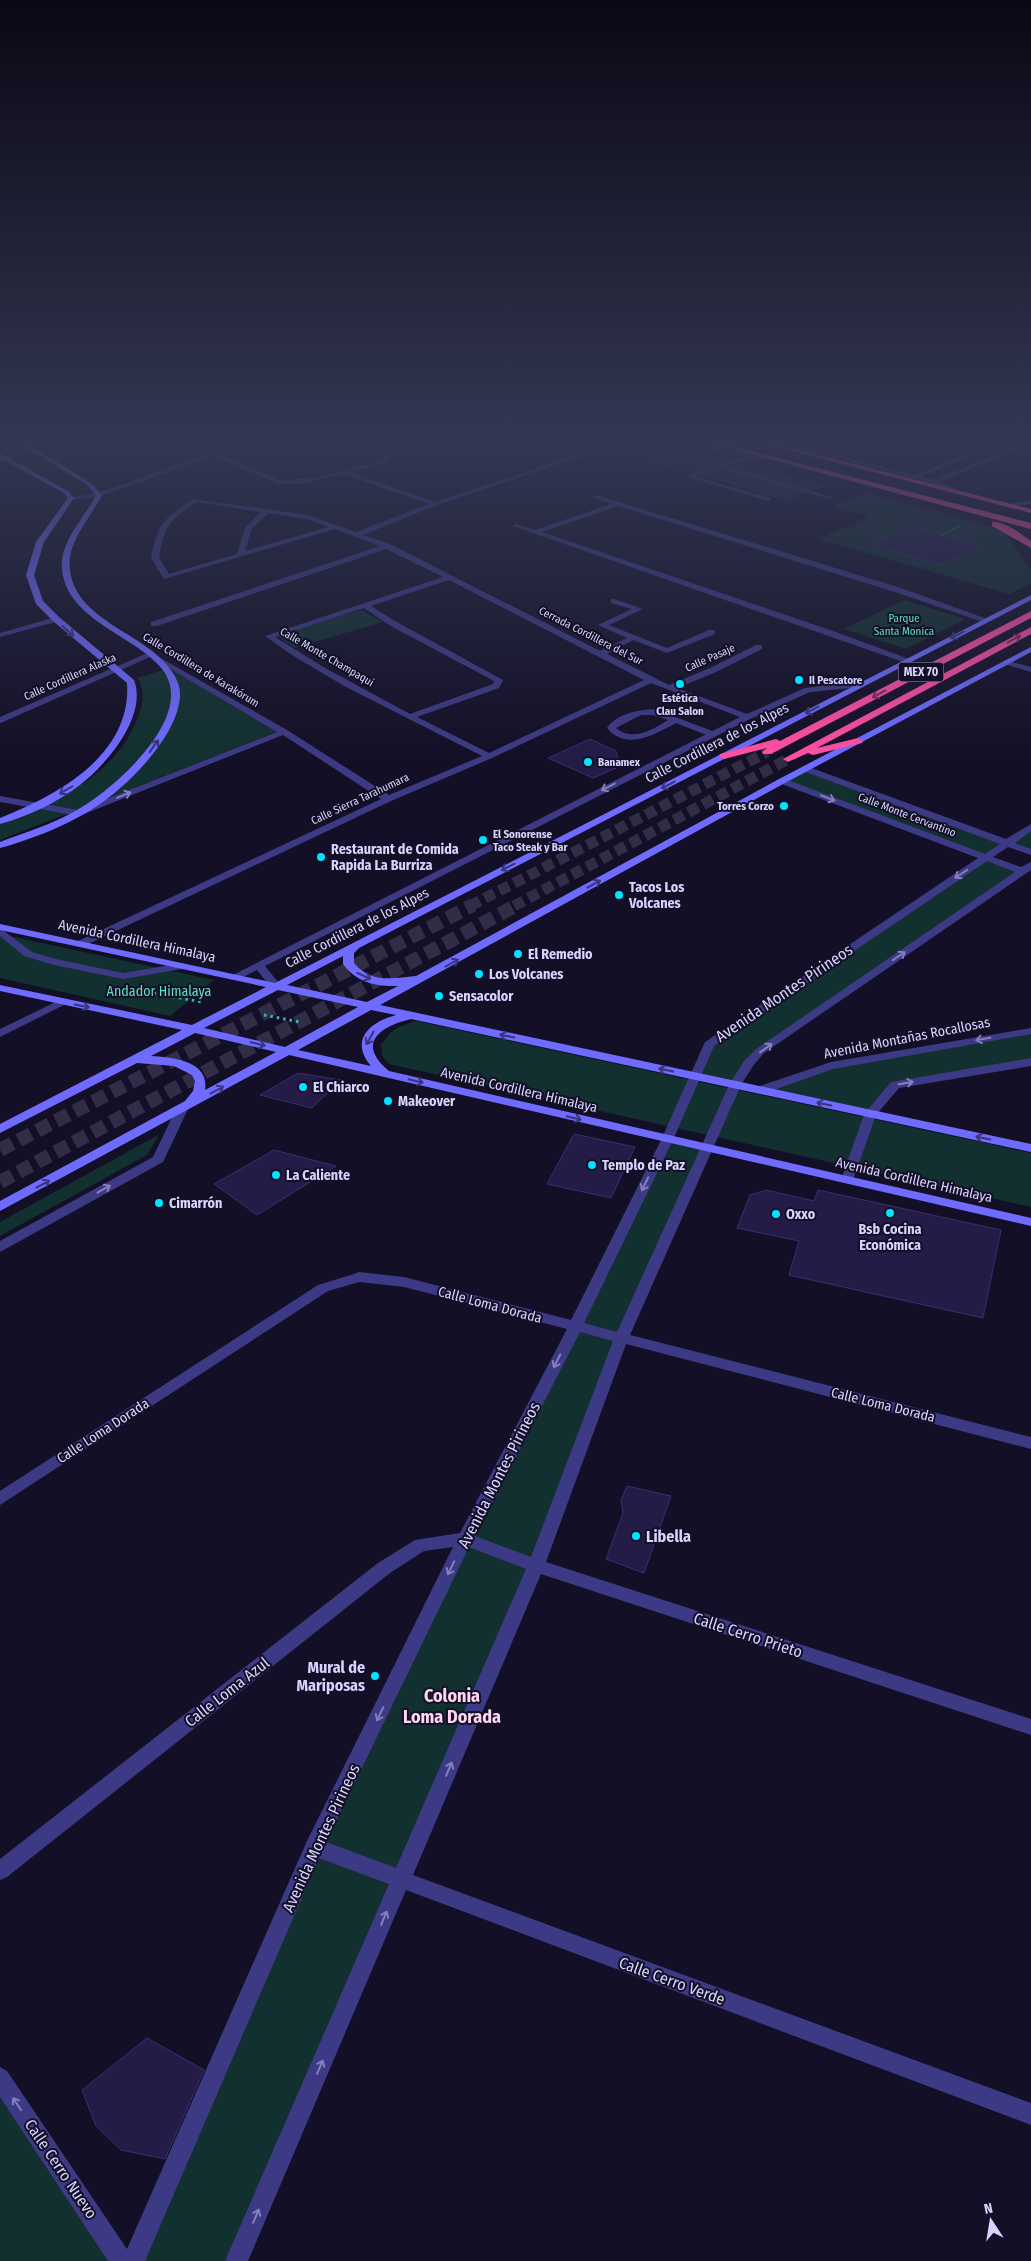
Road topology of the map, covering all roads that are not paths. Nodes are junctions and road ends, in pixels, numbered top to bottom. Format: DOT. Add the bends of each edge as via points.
graph roads {
  1 [pos="39,547"];
  2 [pos="70,547"];
  3 [pos="157,547"];
  4 [pos="242,547"];
  5 [pos="267,547"];
  6 [pos="385,547"];
  7 [pos="388,547"];
  8 [pos="578,547"];
  9 [pos="756,547"];
  10 [pos="241,554"];
  11 [pos="449,578"];
  12 [pos="1031,597"];
  13 [pos="614,601"];
  14 [pos="366,606"];
  15 [pos="1031,614"];
  16 [pos="56,619"];
  17 [pos="986,620"];
  18 [pos="154,624"];
  19 [pos="1031,630"];
  20 [pos="712,632"];
  21 [pos="0,635"];
  22 [pos="632,638"];
  23 [pos="759,647"];
  24 [pos="1029,651"];
  25 [pos="150,654"];
  26 [pos="601,654"];
  27 [pos="906,661"];
  28 [pos="1007,662"];
  29 [pos="116,669"];
  30 [pos="1031,670"];
  31 [pos="651,680"];
  32 [pos="861,684"];
  33 [pos="669,688"];
  34 [pos="409,717"];
  35 [pos="747,717"];
  36 [pos="0,720"];
  37 [pos="675,720"];
  38 [pos="284,732"];
  39 [pos="712,734"];
  40 [pos="797,738"];
  41 [pos="858,741"];
  42 [pos="767,752"];
  43 [pos="489,756"];
  44 [pos="724,756"];
  45 [pos="806,769"];
  46 [pos="782,781"];
  47 [pos="0,799"];
  48 [pos="388,800"];
  49 [pos="39,806"];
  50 [pos="79,813"];
  51 [pos="0,821"];
  52 [pos="1031,828"];
  53 [pos="1007,843"];
  54 [pos="0,845"];
  55 [pos="1031,852"];
  56 [pos="985,858"];
  57 [pos="1027,868"];
  58 [pos="0,926"];
  59 [pos="0,931"];
  60 [pos="362,942"];
  61 [pos="80,944"];
  62 [pos="259,965"];
  63 [pos="182,966"];
  64 [pos="434,972"];
  65 [pos="235,978"];
  66 [pos="276,987"];
  67 [pos="0,988"];
  68 [pos="62,1002"];
  69 [pos="370,1006"];
  70 [pos="411,1015"];
  71 [pos="193,1029"];
  72 [pos="1031,1031"];
  73 [pos="0,1034"];
  74 [pos="287,1052"];
  75 [pos="1031,1062"];
  76 [pos="126,1064"];
  77 [pos="389,1075"];
  78 [pos="695,1076"];
  79 [pos="735,1085"];
  80 [pos="761,1090"];
  81 [pos="182,1109"];
  82 [pos="870,1114"];
  83 [pos="0,1129"];
  84 [pos="667,1140"];
  85 [pos="706,1148"];
  86 [pos="1031,1148"];
  87 [pos="847,1180"];
  88 [pos="0,1207"];
  89 [pos="1031,1222"];
  90 [pos="0,1247"];
  91 [pos="575,1327"];
  92 [pos="621,1338"];
  93 [pos="1031,1443"];
  94 [pos="0,1499"];
  95 [pos="465,1539"];
  96 [pos="536,1566"];
  97 [pos="1031,1727"];
  98 [pos="314,1847"];
  99 [pos="0,1871"];
  100 [pos="401,1880"];
  101 [pos="0,2078"];
  102 [pos="1031,2114"];
  103 [pos="121,2261"];
  104 [pos="133,2261"];
  105 [pos="236,2261"];
  1 -- 16 [label="main road" via="30,575 39,602"];
  2 -- 25 [label="main road, Calle Cordillera de Karakórum" via="66,570 75,592 92,613"];
  3 -- 10 [label="street, Cerrada Cordillera del Sur" via="154,558 167,577"];
  4 -- 10 [label="street"];
  5 -- 10 [label="street"];
  6 -- 18 [label="street"];
  7 -- 11 [label="street, Cerrada Cordillera del Sur"];
  8 -- 27 [label="street"];
  9 -- 17 [label="street"];
  11 -- 14 [label="street, Calle Monte Champaqui"];
  11 -- 26 [label="street, Cerrada Cordillera del Sur"];
  12 -- 17 [label="main road, Calle Cordillera de los Alpes"];
  13 -- 22 [label="street" via="639,609 602,625"];
  14 -- 34 [label="street" via="499,680 496,686"];
  14 -- 34 [label="street, Calle Monte Champaqui" via="269,636 295,654"];
  15 -- 40 [label="highway, MEX 70, one-way"];
  16 -- 21 [label="street"];
  16 -- 29 [label="main road, one-way"];
  17 -- 27 [label="main road, Calle Cordillera de los Alpes, one-way"];
  41 -- 19 [label="highway, MEX 70, one-way" via="788,759"];
  20 -- 22 [label="street" via="667,651"];
  22 -- 26 [label="street"];
  23 -- 33 [label="street, Calle Pasaje"];
  24 -- 28 [label="main road"];
  25 -- 29 [label="street, Calle Cordillera Alaska"];
  25 -- 38 [label="street, Calle Cordillera de Karakórum"];
  50 -- 25 [label="main road, one-way" via="105,796 150,752 172,719 177,693 166,669"];
  26 -- 31 [label="street, Cerrada Cordillera del Sur"];
  27 -- 32 [label="main road, Calle Cordillera de los Alpes"];
  28 -- 30 [label="street"];
  28 -- 41 [label="main road"];
  29 -- 36 [label="street, Calle Cordillera Alaska"];
  29 -- 49 [label="main road, one-way" via="131,682 133,701 127,724 98,766 74,786"];
  31 -- 33 [label="street, Cerrada Cordillera del Sur"];
  31 -- 43 [label="street, Calle Sierra Tarahumara"];
  32 -- 35 [label="street, Calle Cordillera de los Alpes" via="808,690"];
  32 -- 44 [label="main road, Calle Cordillera de los Alpes, one-way"];
  33 -- 35 [label="street, Cerrada Cordillera del Sur"];
  34 -- 43 [label="street, Calle Monte Champaqui"];
  35 -- 39 [label="street, Calle Cordillera de los Alpes"];
  37 -- 37 [label="street" via="647,711 614,724 612,728 627,737 638,737"];
  37 -- 39 [label="street"];
  38 -- 48 [label="street, Calle Cordillera de Karakórum"];
  50 -- 38 [label="street, one-way"];
  39 -- 62 [label="street, Calle Cordillera de los Alpes, one-way"];
  40 -- 42 [label="highway, MEX 70"];
  40 -- 44 [label="highway"];
  41 -- 45 [label="main road"];
  43 -- 48 [label="street, Calle Sierra Tarahumara"];
  44 -- 60 [label="main road, Calle Cordillera de los Alpes, one-way"];
  45 -- 46 [label="main road"];
  45 -- 53 [label="street, Calle Monte Cervantino"];
  46 -- 56 [label="street, Calle Monte Cervantino, one-way"];
  64 -- 46 [label="main road, one-way"];
  47 -- 49 [label="street"];
  48 -- 61 [label="street, Calle Sierra Tarahumara"];
  49 -- 50 [label="street"];
  49 -- 51 [label="main road"];
  50 -- 54 [label="main road"];
  52 -- 53 [label="street, Avenida Montes Pirineos"];
  53 -- 55 [label="street, Calle Monte Cervantino"];
  53 -- 56 [label="street, Avenida Montes Pirineos"];
  56 -- 57 [label="street, Calle Monte Cervantino"];
  56 -- 78 [label="street, Avenida Montes Pirineos, one-way" via="709,1044"];
  79 -- 57 [label="street, one-way" via="760,1051"];
  58 -- 61 [label="main road, Avenida Cordillera Himalaya"];
  59 -- 63 [label="street" via="28,954 123,976"];
  60 -- 64 [label="main road, one-way" via="349,952 348,964 367,979 394,983"];
  60 -- 66 [label="main road, Calle Cordillera de los Alpes"];
  61 -- 63 [label="main road, Avenida Cordillera Himalaya"];
  62 -- 65 [label="street, Calle Cordillera de los Alpes"];
  62 -- 66 [label="street"];
  63 -- 65 [label="main road, Avenida Cordillera Himalaya"];
  64 -- 69 [label="main road"];
  65 -- 66 [label="main road, Avenida Cordillera Himalaya"];
  66 -- 69 [label="main road, Avenida Cordillera Himalaya"];
  66 -- 71 [label="main road, Calle Cordillera de los Alpes"];
  67 -- 68 [label="main road, Avenida Cordillera Himalaya"];
  68 -- 71 [label="main road, Avenida Cordillera Himalaya, one-way"];
  68 -- 73 [label="street"];
  69 -- 70 [label="main road, Avenida Cordillera Himalaya"];
  69 -- 74 [label="main road"];
  70 -- 77 [label="main road, one-way" via="384,1023 370,1035 366,1046 372,1063"];
  78 -- 70 [label="main road, Avenida Cordillera Himalaya, one-way"];
  71 -- 74 [label="main road, Avenida Cordillera Himalaya, one-way"];
  71 -- 76 [label="main road, Calle Cordillera de los Alpes"];
  72 -- 80 [label="street, Avenida Montañas Rocallosas, one-way" via="832,1066"];
  74 -- 77 [label="main road, Avenida Cordillera Himalaya"];
  81 -- 74 [label="main road, one-way"];
  82 -- 75 [label="street, one-way" via="895,1085"];
  76 -- 81 [label="main road" via="160,1058 175,1060 193,1069 201,1082 199,1092"];
  76 -- 83 [label="main road, Calle Cordillera de los Alpes"];
  77 -- 84 [label="main road, Avenida Cordillera Himalaya, one-way"];
  78 -- 79 [label="main road, Avenida Cordillera Himalaya"];
  78 -- 84 [label="street, Avenida Montes Pirineos"];
  79 -- 80 [label="main road, Avenida Cordillera Himalaya"];
  79 -- 85 [label="street"];
  82 -- 80 [label="main road, Avenida Cordillera Himalaya, one-way"];
  88 -- 81 [label="main road, one-way"];
  90 -- 81 [label="street, one-way" via="158,1159"];
  86 -- 82 [label="main road, Avenida Cordillera Himalaya, one-way"];
  82 -- 87 [label="street"];
  84 -- 85 [label="main road, Avenida Cordillera Himalaya"];
  84 -- 91 [label="street, Avenida Montes Pirineos, one-way"];
  85 -- 87 [label="main road, Avenida Cordillera Himalaya"];
  85 -- 92 [label="street"];
  87 -- 89 [label="main road, Avenida Cordillera Himalaya"];
  91 -- 92 [label="street, Calle Loma Dorada"];
  91 -- 94 [label="street, Calle Loma Dorada" via="404,1282 360,1277 323,1288"];
  91 -- 95 [label="street, Avenida Montes Pirineos, one-way"];
  92 -- 93 [label="street, Calle Loma Dorada"];
  92 -- 96 [label="street"];
  95 -- 96 [label="street, Calle Cerro Prieto"];
  95 -- 98 [label="street, Avenida Montes Pirineos, one-way"];
  95 -- 99 [label="street, Calle Loma Azul" via="421,1545 384,1568"];
  96 -- 97 [label="street, Calle Cerro Prieto"];
  100 -- 96 [label="street, one-way"];
  98 -- 100 [label="street, Calle Cerro Verde"];
  98 -- 104 [label="street, Avenida Montes Pirineos"];
  100 -- 102 [label="street, Calle Cerro Verde"];
  105 -- 100 [label="street, one-way"];
  103 -- 101 [label="street, Calle Cerro Nuevo, one-way"];
}
